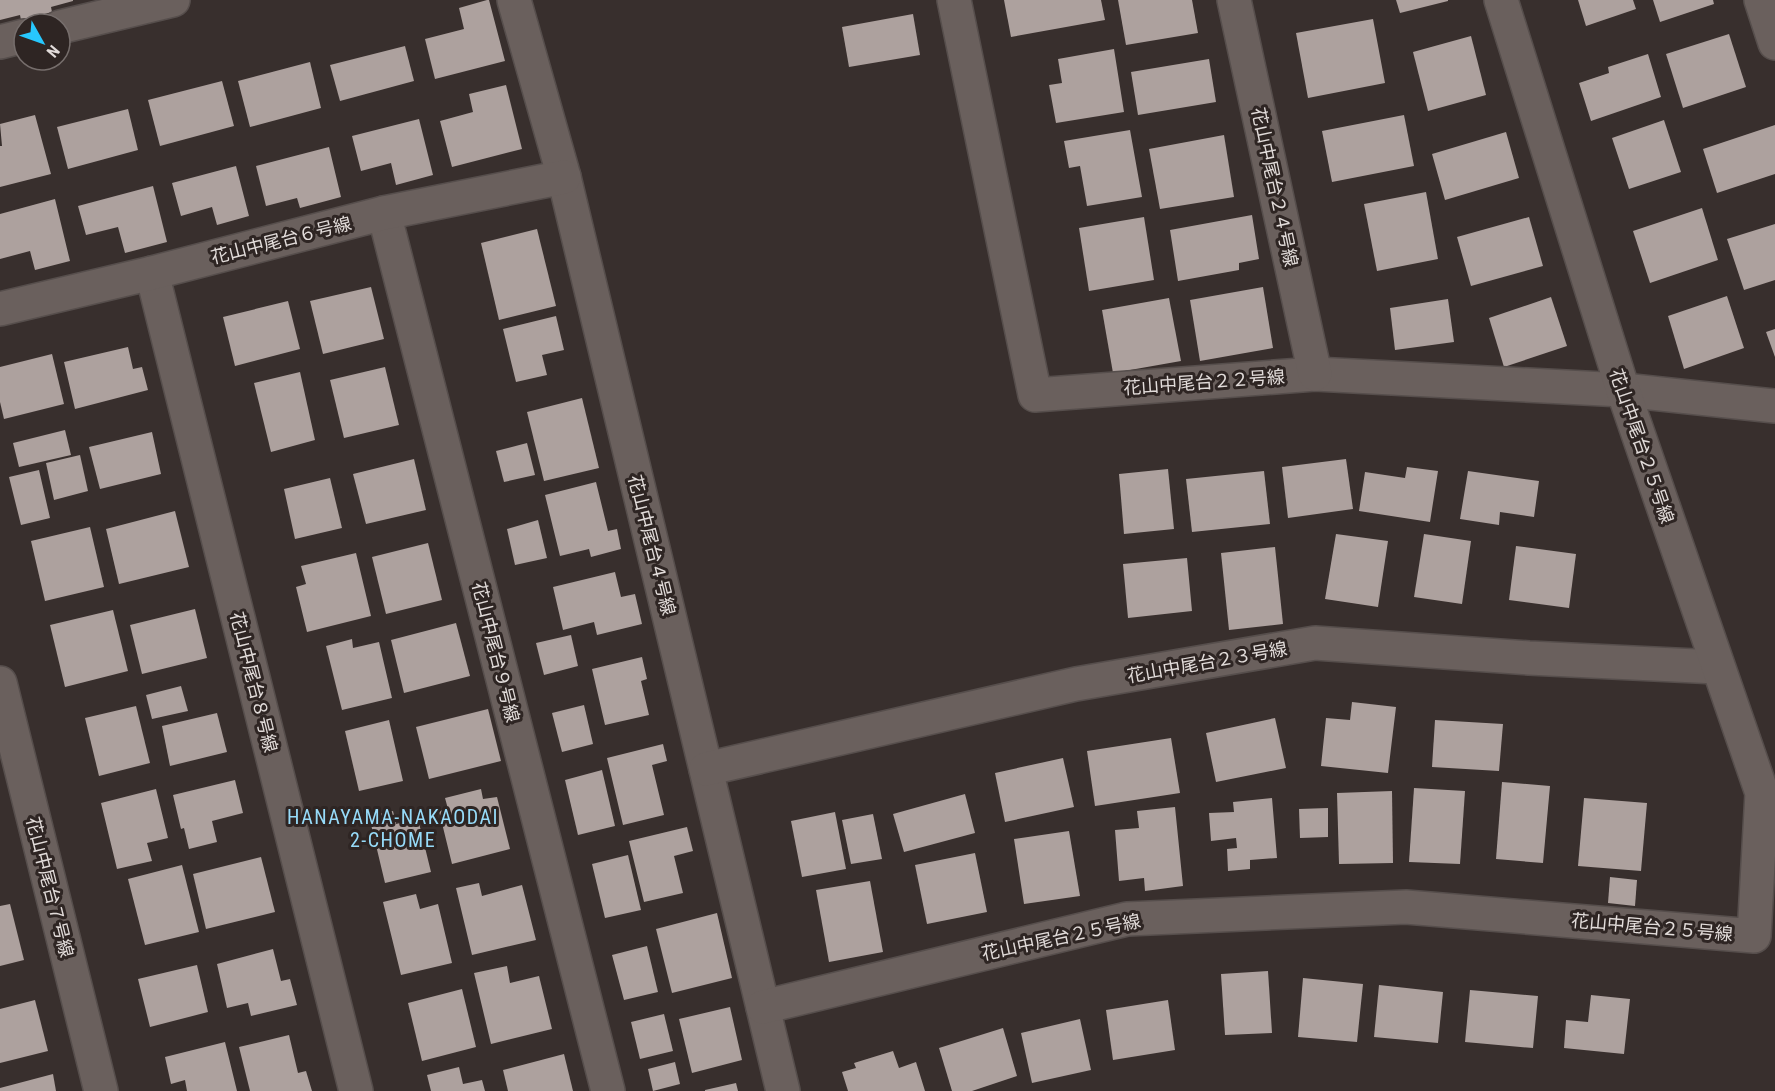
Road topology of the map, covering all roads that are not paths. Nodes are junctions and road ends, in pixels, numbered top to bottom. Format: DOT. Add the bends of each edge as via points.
graph roads {
  1 [pos="173,0"];
  2 [pos="514,0"];
  3 [pos="954,0"];
  4 [pos="1234,0"];
  5 [pos="1500,0"];
  6 [pos="1761,0"];
  7 [pos="72,24"];
  8 [pos="1775,43"];
  9 [pos="564,177"];
  10 [pos="384,213"];
  11 [pos="152,273"];
  12 [pos="0,309"];
  13 [pos="1316,374"];
  14 [pos="1623,390"];
  15 [pos="1775,406"];
  16 [pos="1717,667"];
  17 [pos="0,684"];
  18 [pos="706,769"];
  19 [pos="763,1007"];
  20 [pos="101,1091"];
  21 [pos="356,1091"];
  22 [pos="608,1091"];
  23 [pos="783,1091"];
  1 -- 7 [label="street"];
  2 -- 9 [label="street, 花山中尾台４号線"];
  3 -- 13 [label="street, 花山中尾台２２号線" via="1035,395"];
  4 -- 13 [label="street, 花山中尾台２４号線"];
  5 -- 14 [label="street, 花山中尾台２５号線"];
  6 -- 8 [label="street"];
  9 -- 10 [label="street, 花山中尾台６号線"];
  9 -- 18 [label="street, 花山中尾台４号線"];
  10 -- 11 [label="street, 花山中尾台６号線"];
  10 -- 22 [label="street, 花山中尾台９号線"];
  11 -- 12 [label="street, 花山中尾台６号線"];
  11 -- 21 [label="street, 花山中尾台８号線"];
  13 -- 14 [label="street, 花山中尾台２２号線"];
  14 -- 15 [label="street, 花山中尾台２２号線"];
  14 -- 16 [label="street, 花山中尾台２５号線"];
  16 -- 18 [label="street, 花山中尾台２３号線" via="1315,643 1076,684"];
  16 -- 19 [label="street, 花山中尾台２５号線" via="1762,793 1754,936 1406,907 1127,919"];
  17 -- 20 [label="street, 花山中尾台７号線"];
  18 -- 19 [label="street, 花山中尾台４号線"];
  19 -- 23 [label="street, 花山中尾台４号線"];
}
